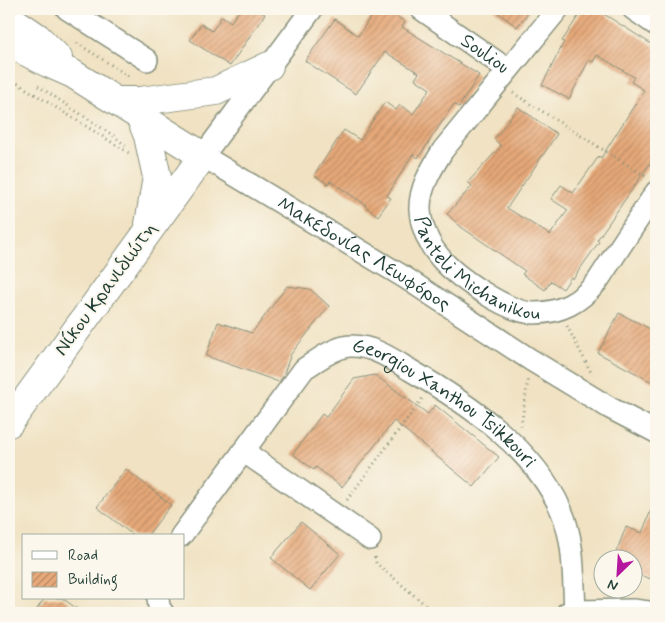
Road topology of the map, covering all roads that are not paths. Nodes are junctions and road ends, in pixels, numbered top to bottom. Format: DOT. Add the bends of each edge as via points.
graph roads {
  1 [pos="67,9"];
  2 [pos="312,9"];
  3 [pos="421,9"];
  4 [pos="558,9"];
  5 [pos="633,9"];
  6 [pos="93,16"];
  7 [pos="9,18"];
  8 [pos="656,25"];
  9 [pos="9,42"];
  10 [pos="147,60"];
  11 [pos="269,66"];
  12 [pos="73,74"];
  13 [pos="502,76"];
  14 [pos="116,101"];
  15 [pos="140,116"];
  16 [pos="203,156"];
  17 [pos="652,185"];
  18 [pos="147,233"];
  19 [pos="9,422"];
  20 [pos="656,432"];
  21 [pos="243,451"];
  22 [pos="182,534"];
  23 [pos="370,539"];
  24 [pos="158,600"];
  25 [pos="571,612"];
  26 [pos="162,613"];
  27 [pos="656,613"];
  1 -- 6 [label="street"];
  2 -- 11 [label="street"];
  3 -- 13 [label="street, Souliou"];
  4 -- 13 [label="street, Souliou"];
  5 -- 8 [label="street"];
  6 -- 10 [label="street"];
  7 -- 12 [label="main road, Μακεδονίας Λεωφόρος" via="37,37"];
  9 -- 12 [label="main road, Μακεδονίας Λεωφόρος"];
  11 -- 14 [label="main road" via="216,91"];
  11 -- 16 [label="street"];
  12 -- 14 [label="main road, Μακεδονίας Λεωφόρος"];
  13 -- 17 [label="street, Panteli Michanikou" via="443,150 423,189 420,209 430,243 438,256 461,277 517,310 532,313 559,310 572,304 597,282"];
  14 -- 15 [label="main road, Μακεδονίας Λεωφόρος"];
  15 -- 16 [label="main road, Μακεδονίας Λεωφόρος"];
  15 -- 18 [label="main road" via="157,177"];
  16 -- 18 [label="main road, Νίκου Κρανιδιώτη"];
  16 -- 20 [label="street, Μακεδονίας Λεωφόρος" via="404,277 531,360"];
  18 -- 19 [label="main road, Νίκου Κρανιδιώτη"];
  21 -- 22 [label="street, Georgiou Xanthou Tsikkouri"];
  21 -- 23 [label="street"];
  21 -- 25 [label="street, Georgiou Xanthou Tsikkouri" via="304,369 327,354 350,346 377,351 466,405 518,449 546,482 562,511 572,548"];
  24 -- 26 [label="street"];
  25 -- 27 [label="street" via="633,610"];
}
